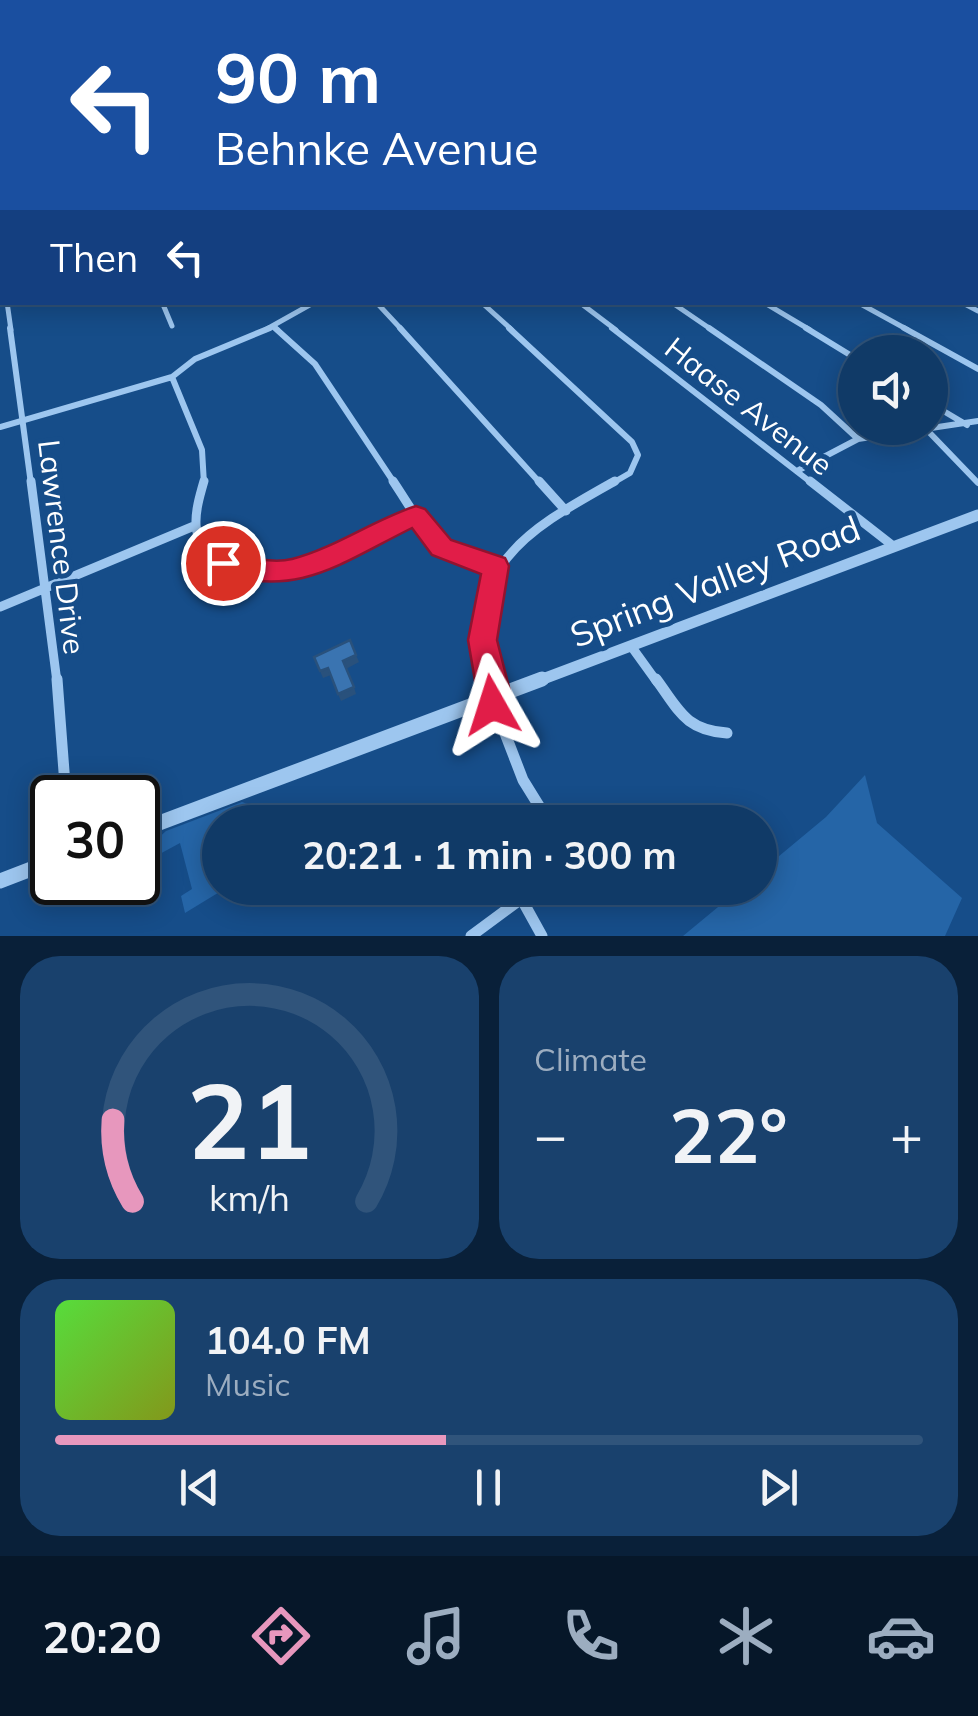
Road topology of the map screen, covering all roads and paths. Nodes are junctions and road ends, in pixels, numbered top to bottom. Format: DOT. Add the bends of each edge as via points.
graph roads {
  1 [pos="7,305"];
  2 [pos="163,305"];
  3 [pos="299,305"];
  4 [pos="310,305"];
  5 [pos="379,305"];
  6 [pos="484,305"];
  7 [pos="583,305"];
  8 [pos="675,305"];
  9 [pos="768,305"];
  10 [pos="862,305"];
  11 [pos="305,308"];
  12 [pos="172,326"];
  13 [pos="274,326"];
  14 [pos="838,348"];
  15 [pos="978,368"];
  16 [pos="172,377"];
  17 [pos="948,413"];
  18 [pos="22,420"];
  19 [pos="838,421"];
  20 [pos="978,421"];
  21 [pos="967,425"];
  22 [pos="0,427"];
  23 [pos="948,427"];
  24 [pos="846,445"];
  25 [pos="942,445"];
  26 [pos="796,471"];
  27 [pos="978,482"];
  28 [pos="566,510"];
  29 [pos="416,516"];
  30 [pos="978,516"];
  31 [pos="194,526"];
  32 [pos="892,546"];
  33 [pos="496,566"];
  34 [pos="44,588"];
  35 [pos="0,607"];
  36 [pos="631,646"];
  37 [pos="493,696"];
  38 [pos="727,733"];
  39 [pos="65,775"];
  40 [pos="538,805"];
  41 [pos="160,823"];
  42 [pos="30,869"];
  43 [pos="0,881"];
  44 [pos="513,905"];
  45 [pos="526,905"];
  46 [pos="471,936"];
  47 [pos="542,936"];
  1 -- 18 [label="street, Lawrence Drive"];
  2 -- 12 [label="street"];
  3 -- 11 [label="street"];
  4 -- 11 [label="street"];
  5 -- 28 [label="street"];
  6 -- 28 [label="street" via="636,448 638,462 630,473"];
  7 -- 26 [label="street, Haase Avenue"];
  8 -- 19 [label="street"];
  9 -- 14 [label="street"];
  10 -- 15 [label="street"];
  11 -- 13 [label="street"];
  13 -- 16 [label="street" via="195,358"];
  13 -- 29 [label="street" via="316,364"];
  16 -- 18 [label="street"];
  16 -- 31 [label="street" via="206,467"];
  17 -- 21 [label="street"];
  18 -- 22 [label="street"];
  18 -- 34 [label="street, Lawrence Drive"];
  20 -- 21 [label="street"];
  21 -- 23 [label="street"];
  24 -- 26 [label="street"];
  25 -- 27 [label="street"];
  26 -- 32 [label="street, Haase Avenue"];
  28 -- 33 [label="street" via="519,539"];
  29 -- 31 [label="street" via="304,567 269,573 223,563 204,547"];
  29 -- 33 [label="street" via="442,547"];
  30 -- 32 [label="street, Spring Valley Road"];
  31 -- 34 [label="street"];
  32 -- 36 [label="street, Spring Valley Road"];
  33 -- 37 [label="street" via="482,640"];
  34 -- 35 [label="street"];
  34 -- 39 [label="street, Lawrence Drive"];
  36 -- 37 [label="street, Spring Valley Road"];
  36 -- 38 [label="street" via="686,720 702,731"];
  37 -- 40 [label="street"];
  37 -- 41 [label="street, Spring Valley Road"];
  42 -- 43 [label="street"];
  44 -- 46 [label="street"];
  45 -- 47 [label="street"];
}
